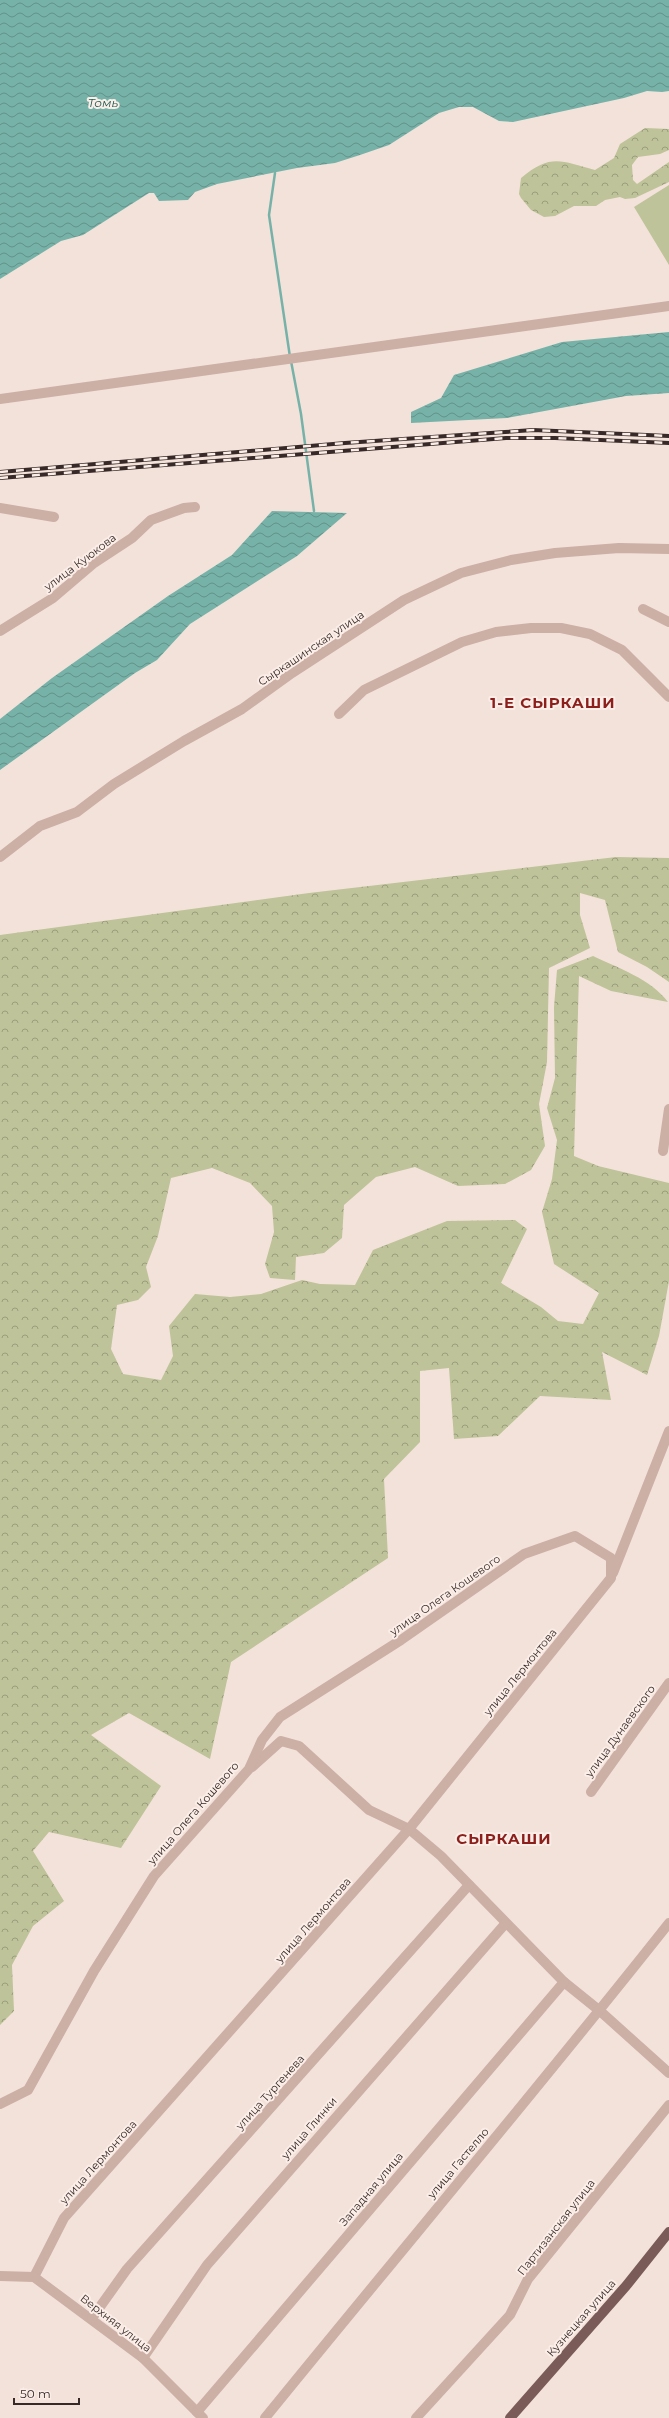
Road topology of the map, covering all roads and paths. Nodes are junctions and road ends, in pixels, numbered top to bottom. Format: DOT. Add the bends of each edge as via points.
graph roads {
  1 [pos="669,306"];
  2 [pos="0,398"];
  3 [pos="196,507"];
  4 [pos="0,508"];
  5 [pos="54,517"];
  6 [pos="669,549"];
  7 [pos="643,609"];
  8 [pos="669,622"];
  9 [pos="0,631"];
  10 [pos="669,697"];
  11 [pos="339,714"];
  12 [pos="0,857"];
  13 [pos="669,1109"];
  14 [pos="663,1151"];
  15 [pos="669,1431"];
  16 [pos="611,1578"];
  17 [pos="669,1684"];
  18 [pos="249,1769"];
  19 [pos="591,1792"];
  20 [pos="410,1829"];
  21 [pos="469,1885"];
  22 [pos="669,1923"];
  23 [pos="505,1924"];
  24 [pos="564,1982"];
  25 [pos="600,2011"];
  26 [pos="669,2073"];
  27 [pos="0,2104"];
  28 [pos="669,2105"];
  29 [pos="669,2232"];
  30 [pos="0,2276"];
  31 [pos="34,2277"];
  32 [pos="92,2318"];
  33 [pos="143,2358"];
  34 [pos="200,2415"];
  35 [pos="265,2418"];
  36 [pos="416,2418"];
  37 [pos="510,2418"];
  1 -- 2 [label="street"];
  3 -- 9 [label="street, улица Куюкова" via="184,508 151,520 132,538 94,563 53,598"];
  4 -- 5 [label="street"];
  6 -- 12 [label="street, Сыркашинская улица" via="619,548 555,553 511,560 461,573 404,600 242,709 114,784 77,812 40,826"];
  7 -- 8 [label="street"];
  10 -- 11 [label="street" via="622,650 590,634 561,628 531,628 496,632 462,642 364,690"];
  13 -- 14 [label="street"];
  15 -- 16 [label="street, улица Лермонтова"];
  16 -- 18 [label="street, улица Олега Кошевого" via="611,1558 575,1536 524,1554 401,1640 280,1717 262,1740"];
  16 -- 20 [label="street, улица Лермонтова"];
  17 -- 19 [label="street, улица Дунаевского"];
  18 -- 20 [label="street" via="281,1741 299,1746 369,1810"];
  18 -- 27 [label="street, улица Олега Кошевого" via="154,1876 94,1970 28,2090"];
  20 -- 21 [label="street"];
  20 -- 31 [label="street, улица Лермонтова" via="64,2218"];
  21 -- 23 [label="street"];
  21 -- 32 [label="street, улица Тургенева" via="127,2269"];
  22 -- 25 [label="street, улица Гастелло"];
  23 -- 24 [label="street"];
  23 -- 33 [label="street, улица Глинки" via="207,2265"];
  24 -- 25 [label="street"];
  24 -- 34 [label="street, Западная улица"];
  25 -- 26 [label="street"];
  25 -- 35 [label="street, улица Гастелло"];
  28 -- 36 [label="street, Партизанская улица" via="528,2280 510,2315"];
  29 -- 37 [label="main road, Кузнецкая улица" via="626,2286"];
  30 -- 31 [label="street"];
  31 -- 32 [label="street, Верхняя улица"];
  32 -- 33 [label="street, Верхняя улица"];
  33 -- 34 [label="street, Верхняя улица"];
}
